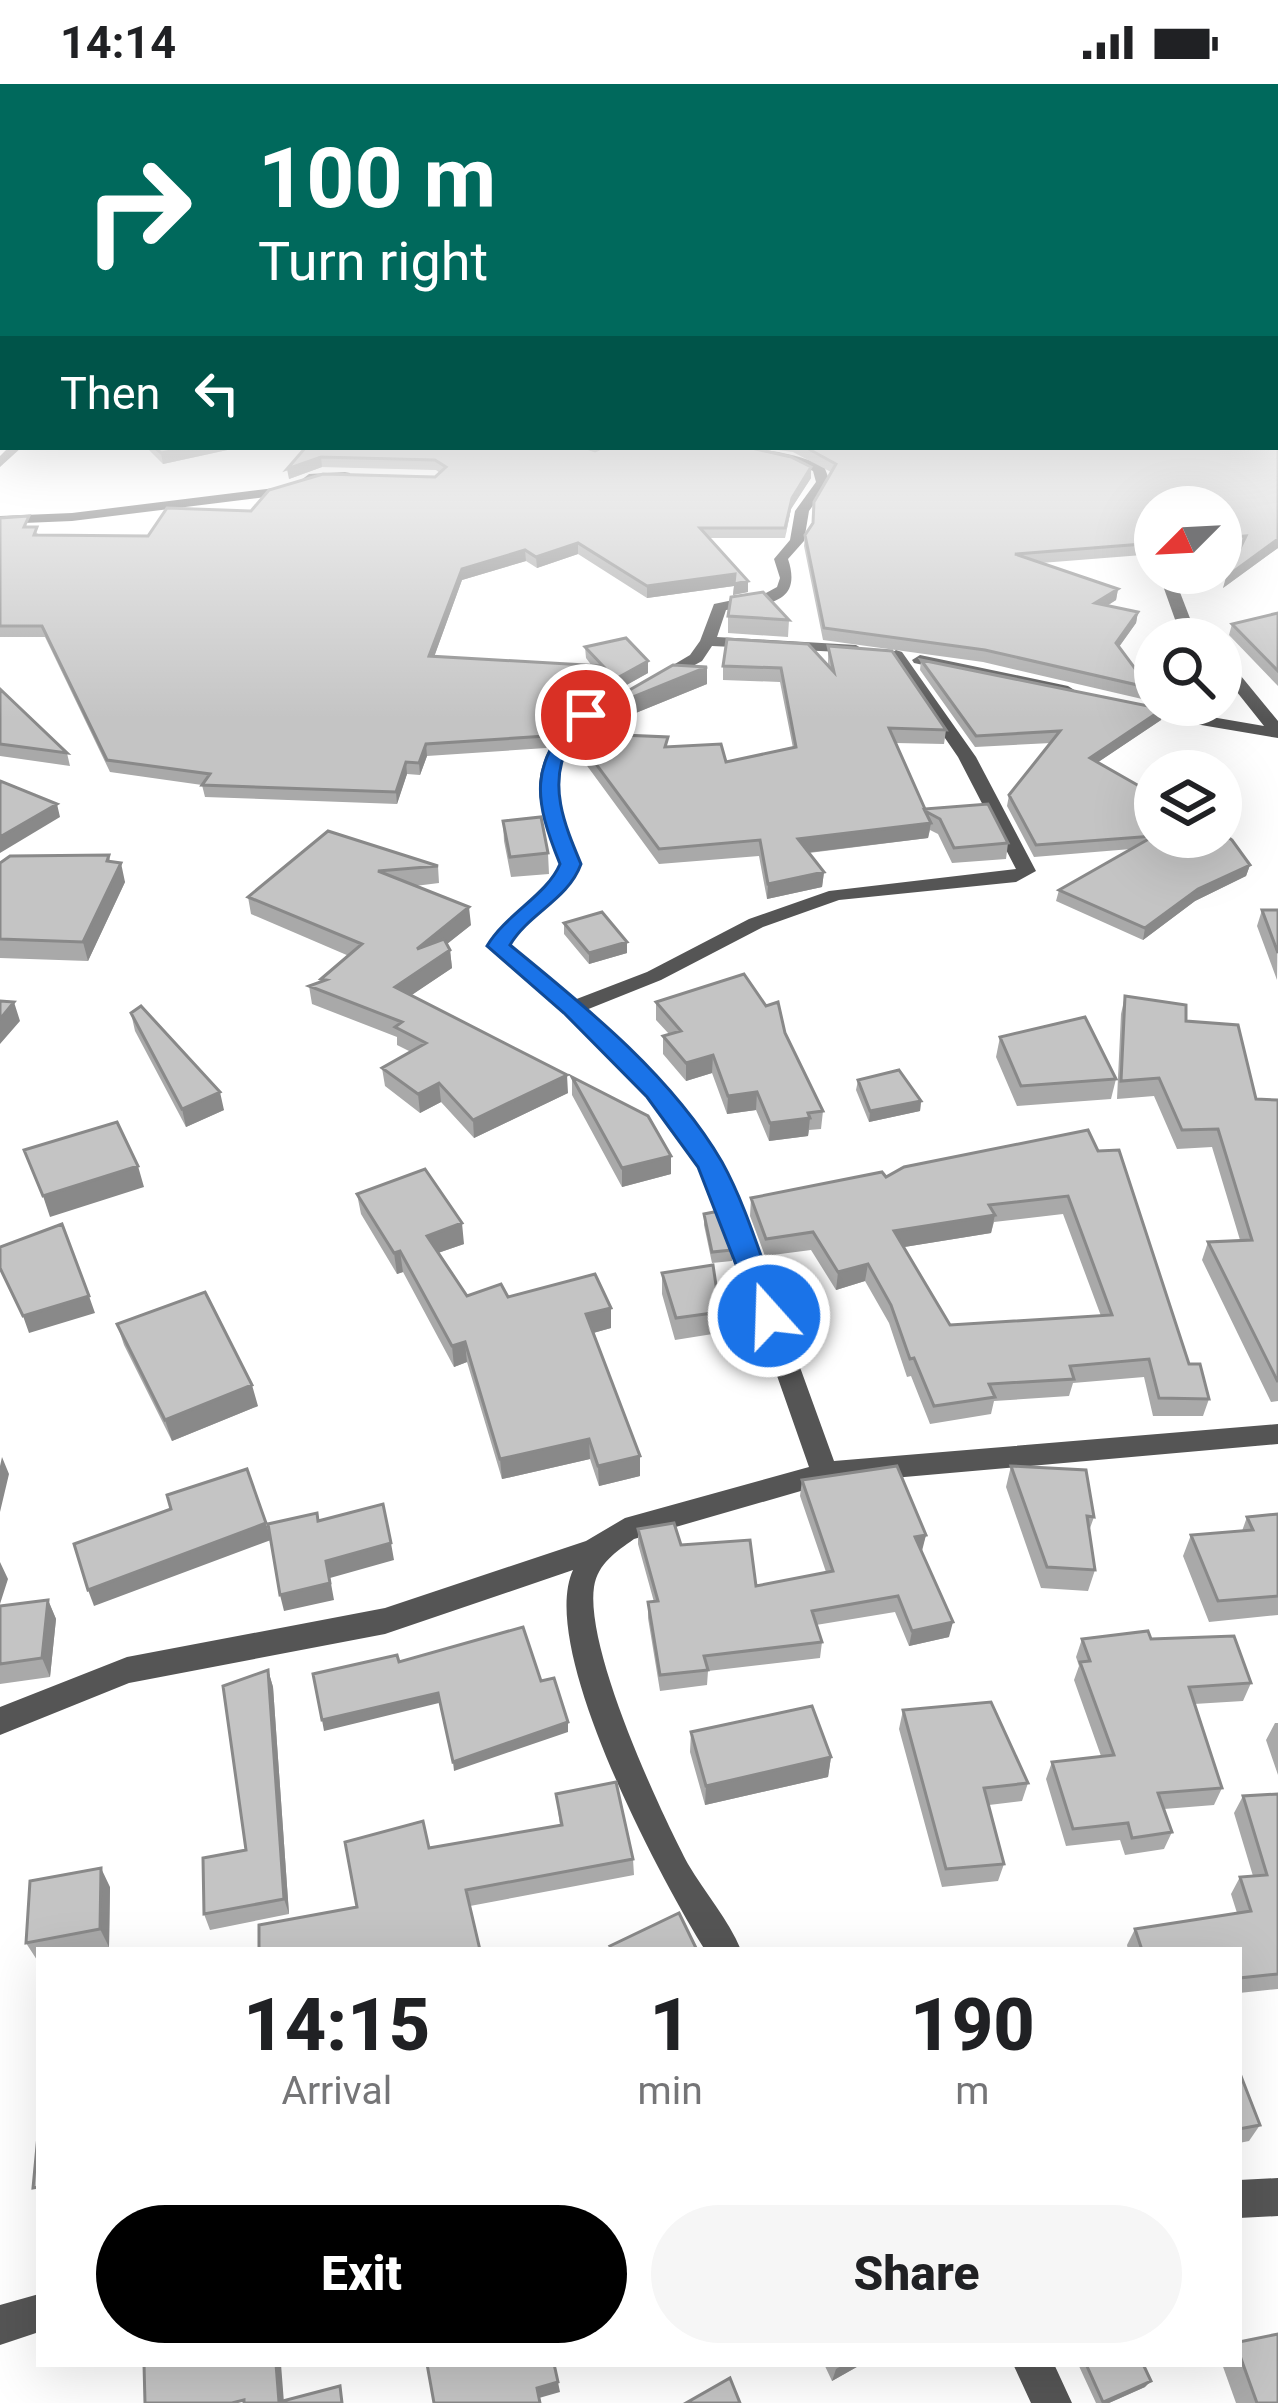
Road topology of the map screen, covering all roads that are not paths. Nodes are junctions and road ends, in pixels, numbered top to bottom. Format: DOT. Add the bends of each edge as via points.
graph roads {
  1 [pos="184,503"];
  2 [pos="807,503"];
  3 [pos="0,520"];
  4 [pos="708,641"];
  5 [pos="896,655"];
  6 [pos="1242,688"];
  7 [pos="1077,694"];
  8 [pos="1120,706"];
  9 [pos="1278,732"];
  10 [pos="572,1008"];
  11 [pos="1278,1434"];
  12 [pos="825,1473"];
  13 [pos="596,1550"];
  14 [pos="0,1721"];
  15 [pos="722,1947"];
  16 [pos="1278,2198"];
  17 [pos="1242,2199"];
  18 [pos="36,2314"];
  19 [pos="0,2325"];
  20 [pos="1034,2367"];
  21 [pos="1052,2403"];
  1 -- 3 [label="street"];
  2 -- 4 [label="street" via="801,534 781,559 784,589 719,607"];
  4 -- 5 [label="street"];
  4 -- 10 [label="street" via="682,668 586,715 560,742 548,785 570,864 564,880 498,946"];
  5 -- 7 [label="street"];
  5 -- 10 [label="street" via="967,757 1027,871 836,895"];
  6 -- 9 [label="street"];
  8 -- 9 [label="street"];
  10 -- 12 [label="street" via="656,1092 710,1165"];
  11 -- 12 [label="street"];
  12 -- 13 [label="street" via="625,1530"];
  13 -- 14 [label="street" via="385,1621 127,1670"];
  13 -- 15 [label="street" via="580,1586 583,1635 613,1734 677,1875"];
  16 -- 17 [label="street"];
  18 -- 19 [label="street"];
  20 -- 21 [label="street"];
}
